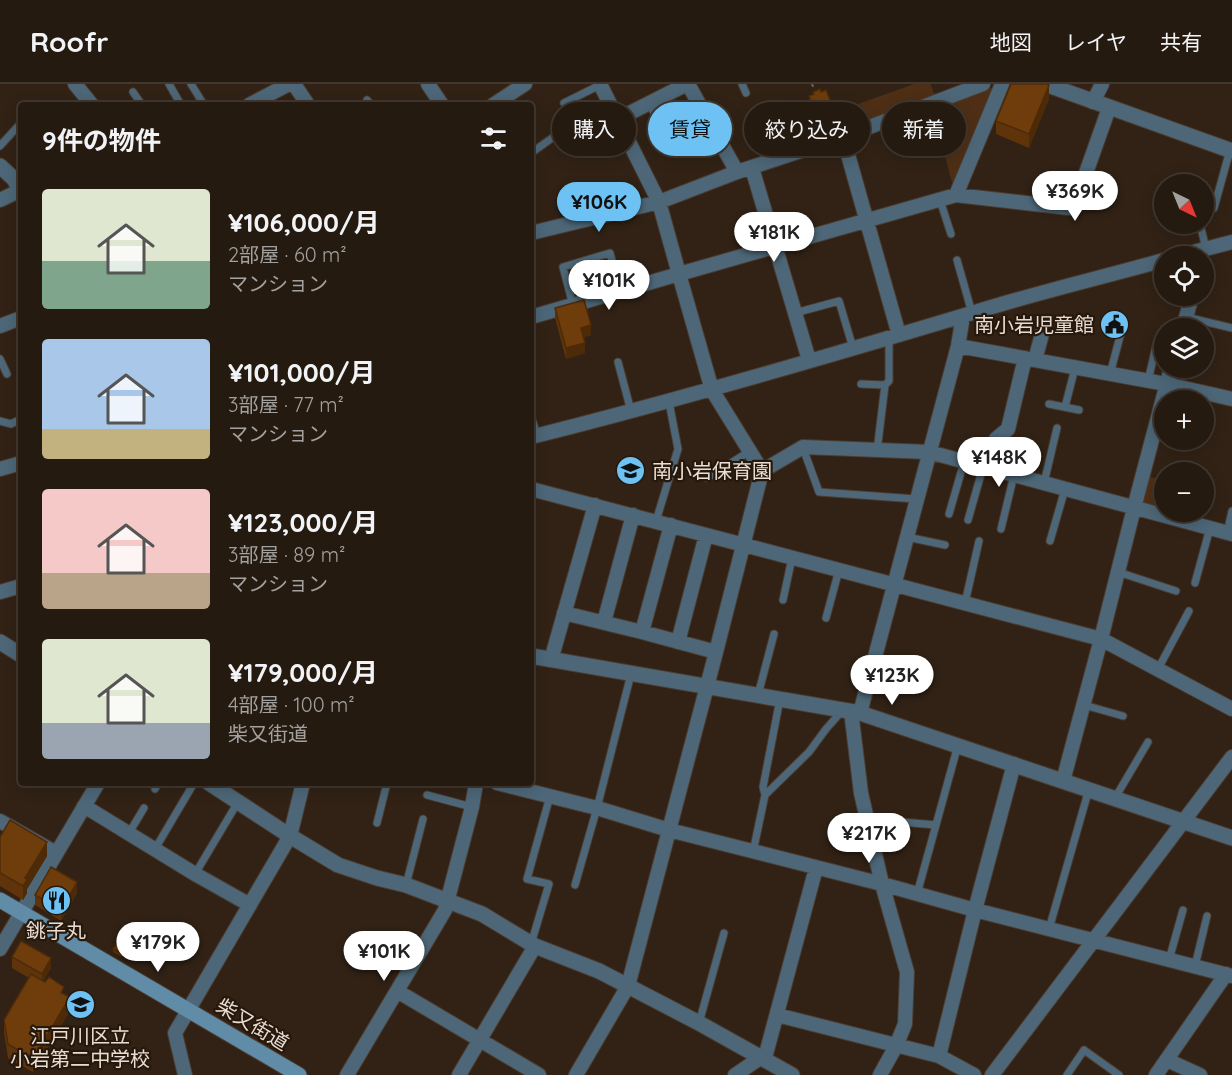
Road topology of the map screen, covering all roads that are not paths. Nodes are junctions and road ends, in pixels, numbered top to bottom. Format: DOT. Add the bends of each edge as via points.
graph roads {
  1 [pos="75,84"];
  2 [pos="169,84"];
  3 [pos="191,84"];
  4 [pos="289,84"];
  5 [pos="294,84"];
  6 [pos="428,84"];
  7 [pos="525,84"];
  8 [pos="688,84"];
  9 [pos="742,84"];
  10 [pos="983,84"];
  11 [pos="1002,84"];
  12 [pos="1045,84"];
  13 [pos="1102,84"];
  14 [pos="600,85"];
  15 [pos="133,92"];
  16 [pos="746,93"];
  17 [pos="90,102"];
  18 [pos="140,102"];
  19 [pos="179,102"];
  20 [pos="202,102"];
  21 [pos="255,102"];
  22 [pos="306,102"];
  23 [pos="440,102"];
  24 [pos="498,102"];
  25 [pos="566,102"];
  26 [pos="609,102"];
  27 [pos="651,102"];
  28 [pos="1094,102"];
  29 [pos="1108,108"];
  30 [pos="18,126"];
  31 [pos="870,127"];
  32 [pos="552,138"];
  33 [pos="0,146"];
  34 [pos="1231,150"];
  35 [pos="534,151"];
  36 [pos="636,156"];
  37 [pos="787,156"];
  38 [pos="848,156"];
  39 [pos="0,166"];
  40 [pos="752,168"];
  41 [pos="737,172"];
  42 [pos="18,185"];
  43 [pos="18,192"];
  44 [pos="956,195"];
  45 [pos="0,200"];
  46 [pos="940,200"];
  47 [pos="659,202"];
  48 [pos="1214,208"];
  49 [pos="867,221"];
  50 [pos="534,232"];
  51 [pos="951,234"];
  52 [pos="1232,242"];
  53 [pos="776,246"];
  54 [pos="1214,248"];
  55 [pos="957,261"];
  56 [pos="1154,263"];
  57 [pos="678,274"];
  58 [pos="620,291"];
  59 [pos="573,305"];
  60 [pos="795,313"];
  61 [pos="968,314"];
  62 [pos="534,316"];
  63 [pos="18,319"];
  64 [pos="1122,325"];
  65 [pos="0,326"];
  66 [pos="1214,326"];
  67 [pos="1232,328"];
  68 [pos="1042,334"];
  69 [pos="894,337"];
  70 [pos="958,346"];
  71 [pos="853,348"];
  72 [pos="1154,355"];
  73 [pos="0,359"];
  74 [pos="1030,359"];
  75 [pos="809,360"];
  76 [pos="618,362"];
  77 [pos="1075,368"];
  78 [pos="7,374"];
  79 [pos="1110,374"];
  80 [pos="1168,378"];
  81 [pos="1148,381"];
  82 [pos="861,384"];
  83 [pos="1166,384"];
  84 [pos="885,385"];
  85 [pos="712,390"];
  86 [pos="1232,399"];
  87 [pos="669,402"];
  88 [pos="1048,404"];
  89 [pos="1065,407"];
  90 [pos="631,411"];
  91 [pos="1079,411"];
  92 [pos="18,420"];
  93 [pos="0,422"];
  94 [pos="1058,428"];
  95 [pos="534,436"];
  96 [pos="803,447"];
  97 [pos="750,451"];
  98 [pos="877,451"];
  99 [pos="929,452"];
  100 [pos="964,462"];
  101 [pos="18,464"];
  102 [pos="986,468"];
  103 [pos="0,469"];
  104 [pos="762,471"];
  105 [pos="1014,476"];
  106 [pos="707,477"];
  107 [pos="1044,483"];
  108 [pos="1065,489"];
  109 [pos="534,490"];
  110 [pos="916,499"];
  111 [pos="595,505"];
  112 [pos="1134,508"];
  113 [pos="1232,511"];
  114 [pos="949,514"];
  115 [pos="633,515"];
  116 [pos="968,520"];
  117 [pos="656,521"];
  118 [pos="671,525"];
  119 [pos="1210,528"];
  120 [pos="1000,529"];
  121 [pos="1229,533"];
  122 [pos="706,534"];
  123 [pos="906,537"];
  124 [pos="1050,541"];
  125 [pos="979,542"];
  126 [pos="743,544"];
  127 [pos="945,545"];
  128 [pos="792,558"];
  129 [pos="839,570"];
  130 [pos="1118,572"];
  131 [pos="1196,583"];
  132 [pos="893,585"];
  133 [pos="18,587"];
  134 [pos="1176,591"];
  135 [pos="0,592"];
  136 [pos="783,600"];
  137 [pos="965,603"];
  138 [pos="1190,611"];
  139 [pos="564,613"];
  140 [pos="826,618"];
  141 [pos="604,622"];
  142 [pos="642,632"];
  143 [pos="774,634"];
  144 [pos="1101,639"];
  145 [pos="0,642"];
  146 [pos="678,642"];
  147 [pos="716,652"];
  148 [pos="18,653"];
  149 [pos="534,657"];
  150 [pos="552,660"];
  151 [pos="1158,669"];
  152 [pos="631,674"];
  153 [pos="707,687"];
  154 [pos="758,695"];
  155 [pos="780,699"];
  156 [pos="1084,705"];
  157 [pos="1232,710"];
  158 [pos="851,711"];
  159 [pos="1123,716"];
  160 [pos="1148,742"];
  161 [pos="958,745"];
  162 [pos="1232,757"];
  163 [pos="1014,764"];
  164 [pos="1063,781"];
  165 [pos="96,786"];
  166 [pos="192,786"];
  167 [pos="214,786"];
  168 [pos="302,786"];
  169 [pos="386,786"];
  170 [pos="476,786"];
  171 [pos="509,786"];
  172 [pos="1089,789"];
  173 [pos="427,795"];
  174 [pos="765,795"];
  175 [pos="550,796"];
  176 [pos="1115,798"];
  177 [pos="238,802"];
  178 [pos="84,806"];
  179 [pos="472,807"];
  180 [pos="144,808"];
  181 [pos="597,808"];
  182 [pos="423,819"];
  183 [pos="867,819"];
  184 [pos="0,821"];
  185 [pos="1183,821"];
  186 [pos="377,823"];
  187 [pos="936,825"];
  188 [pos="669,830"];
  189 [pos="129,833"];
  190 [pos="290,836"];
  191 [pos="1232,838"];
  192 [pos="155,849"];
  193 [pos="753,852"];
  194 [pos="56,853"];
  195 [pos="816,868"];
  196 [pos="195,874"];
  197 [pos="882,884"];
  198 [pos="406,885"];
  199 [pos="575,885"];
  200 [pos="917,894"];
  201 [pos="0,900"];
  202 [pos="448,901"];
  203 [pos="250,904"];
  204 [pos="975,910"];
  205 [pos="1183,910"];
  206 [pos="21,913"];
  207 [pos="1207,916"];
  208 [pos="1049,929"];
  209 [pos="724,933"];
  210 [pos="1093,940"];
  211 [pos="533,945"];
  212 [pos="0,949"];
  213 [pos="1169,960"];
  214 [pos="1195,966"];
  215 [pos="1229,975"];
  216 [pos="628,986"];
  217 [pos="397,991"];
  218 [pos="189,1010"];
  219 [pos="777,1015"];
  220 [pos="699,1023"];
  221 [pos="480,1041"];
  222 [pos="897,1046"];
  223 [pos="939,1056"];
  224 [pos="760,1058"];
  225 [pos="1167,1060"];
  226 [pos="185,1075"];
  227 [pos="299,1075"];
  228 [pos="347,1075"];
  229 [pos="459,1075"];
  230 [pos="539,1075"];
  231 [pos="576,1075"];
  232 [pos="735,1075"];
  233 [pos="792,1075"];
  234 [pos="880,1075"];
  235 [pos="974,1075"];
  236 [pos="992,1075"];
  237 [pos="1067,1075"];
  238 [pos="1119,1075"];
  239 [pos="1156,1075"];
  240 [pos="1200,1075"];
  1 -- 17 [label="street"];
  2 -- 19 [label="lane"];
  3 -- 20 [label="lane"];
  4 -- 21 [label="street"];
  5 -- 22 [label="street"];
  6 -- 23 [label="street"];
  7 -- 24 [label="street"];
  8 -- 27 [label="street"];
  8 -- 41 [label="street"];
  9 -- 16 [label="lane"];
  10 -- 31 [label="street"];
  11 -- 44 [label="street"];
  12 -- 28 [label="street"];
  13 -- 28 [label="street"];
  14 -- 25 [label="lane"];
  14 -- 26 [label="street"];
  15 -- 18 [label="lane"];
  28 -- 29 [label="street"];
  29 -- 34 [label="street"];
  29 -- 44 [label="street" via="1075,204 1069,208"];
  30 -- 33 [label="lane"];
  32 -- 35 [label="lane"];
  34 -- 48 [label="lane"];
  36 -- 47 [label="street"];
  37 -- 40 [label="street"];
  38 -- 49 [label="street"];
  39 -- 42 [label="street"];
  40 -- 41 [label="street"];
  40 -- 53 [label="street"];
  41 -- 47 [label="street"];
  43 -- 45 [label="street"];
  44 -- 46 [label="street"];
  46 -- 49 [label="street"];
  46 -- 51 [label="lane"];
  47 -- 50 [label="street"];
  47 -- 57 [label="street"];
  49 -- 53 [label="street"];
  49 -- 69 [label="street"];
  52 -- 54 [label="street"];
  53 -- 57 [label="street"];
  53 -- 60 [label="street"];
  55 -- 61 [label="lane"];
  56 -- 61 [label="street"];
  57 -- 58 [label="street"];
  57 -- 85 [label="street"];
  58 -- 59 [label="street"];
  58 -- 59 [label="lane" via="610,253 563,267"];
  59 -- 62 [label="street"];
  60 -- 71 [label="lane" via="839,302"];
  60 -- 75 [label="street"];
  61 -- 69 [label="street"];
  61 -- 70 [label="street"];
  63 -- 65 [label="street"];
  64 -- 79 [label="lane"];
  66 -- 67 [label="lane"];
  68 -- 74 [label="street"];
  69 -- 71 [label="street"];
  69 -- 84 [label="lane" via="889,381"];
  70 -- 74 [label="street"];
  70 -- 99 [label="street"];
  71 -- 75 [label="street"];
  72 -- 81 [label="lane"];
  73 -- 78 [label="lane"];
  74 -- 77 [label="street"];
  74 -- 102 [label="street" via="1008,429 996,439"];
  75 -- 85 [label="street"];
  76 -- 90 [label="lane"];
  77 -- 79 [label="street"];
  77 -- 89 [label="lane"];
  79 -- 81 [label="street"];
  80 -- 83 [label="street"];
  81 -- 83 [label="street"];
  82 -- 84 [label="lane"];
  83 -- 86 [label="street"];
  83 -- 112 [label="street"];
  84 -- 98 [label="lane"];
  85 -- 87 [label="street"];
  85 -- 97 [label="street"];
  87 -- 90 [label="street"];
  87 -- 117 [label="lane" via="678,449"];
  88 -- 89 [label="lane"];
  89 -- 91 [label="lane"];
  90 -- 95 [label="street"];
  92 -- 93 [label="lane"];
  94 -- 107 [label="lane"];
  96 -- 98 [label="street"];
  96 -- 104 [label="street"];
  96 -- 110 [label="lane" via="819,492"];
  97 -- 104 [label="street"];
  97 -- 106 [label="lane"];
  98 -- 99 [label="street"];
  99 -- 100 [label="street"];
  99 -- 110 [label="street"];
  100 -- 102 [label="street"];
  100 -- 114 [label="lane"];
  101 -- 103 [label="street"];
  102 -- 105 [label="street"];
  102 -- 116 [label="lane"];
  104 -- 126 [label="street"];
  105 -- 107 [label="street"];
  105 -- 120 [label="lane"];
  107 -- 108 [label="street"];
  108 -- 112 [label="street"];
  108 -- 124 [label="lane"];
  109 -- 111 [label="street"];
  110 -- 123 [label="street"];
  111 -- 115 [label="street"];
  111 -- 139 [label="street"];
  112 -- 119 [label="street"];
  112 -- 130 [label="street"];
  113 -- 121 [label="lane"];
  115 -- 117 [label="street"];
  115 -- 141 [label="street"];
  117 -- 118 [label="street"];
  118 -- 122 [label="street"];
  118 -- 142 [label="street"];
  119 -- 121 [label="street"];
  119 -- 131 [label="lane"];
  122 -- 126 [label="street"];
  122 -- 146 [label="street"];
  123 -- 127 [label="lane"];
  123 -- 132 [label="street"];
  125 -- 137 [label="lane"];
  126 -- 128 [label="street"];
  126 -- 147 [label="street"];
  128 -- 129 [label="street"];
  128 -- 136 [label="lane"];
  129 -- 132 [label="street"];
  129 -- 140 [label="lane"];
  130 -- 134 [label="lane"];
  130 -- 144 [label="street"];
  132 -- 137 [label="street"];
  132 -- 158 [label="street"];
  133 -- 135 [label="street"];
  137 -- 144 [label="street"];
  138 -- 151 [label="lane"];
  139 -- 141 [label="street"];
  139 -- 150 [label="street"];
  141 -- 142 [label="street"];
  142 -- 146 [label="street"];
  143 -- 154 [label="lane"];
  144 -- 151 [label="street"];
  144 -- 156 [label="street"];
  145 -- 148 [label="street"];
  146 -- 147 [label="street"];
  147 -- 153 [label="street"];
  149 -- 150 [label="street"];
  150 -- 152 [label="street"];
  151 -- 157 [label="street"];
  152 -- 153 [label="street"];
  152 -- 181 [label="lane"];
  153 -- 154 [label="street"];
  153 -- 188 [label="street"];
  154 -- 155 [label="street"];
  155 -- 158 [label="street"];
  155 -- 174 [label="lane" via="763,787"];
  156 -- 159 [label="lane"];
  156 -- 164 [label="street"];
  158 -- 161 [label="street"];
  158 -- 174 [label="lane" via="826,729 809,752"];
  158 -- 183 [label="street"];
  160 -- 176 [label="lane"];
  161 -- 163 [label="street"];
  161 -- 187 [label="lane"];
  162 -- 185 [label="street"];
  163 -- 164 [label="street"];
  163 -- 204 [label="street"];
  164 -- 172 [label="street"];
  165 -- 178 [label="street"];
  166 -- 192 [label="lane"];
  167 -- 177 [label="street"];
  168 -- 190 [label="street"];
  169 -- 186 [label="lane"];
  170 -- 179 [label="street"];
  171 -- 175 [label="street"];
  172 -- 176 [label="street"];
  172 -- 208 [label="lane"];
  173 -- 179 [label="lane"];
  174 -- 193 [label="lane"];
  175 -- 181 [label="street"];
  175 -- 211 [label="lane" via="527,879 549,884"];
  176 -- 185 [label="street"];
  177 -- 190 [label="street"];
  177 -- 196 [label="lane"];
  178 -- 189 [label="street"];
  178 -- 194 [label="street"];
  179 -- 202 [label="street"];
  180 -- 189 [label="lane"];
  181 -- 188 [label="street"];
  181 -- 199 [label="lane"];
  182 -- 198 [label="lane"];
  183 -- 187 [label="lane"];
  183 -- 197 [label="street"];
  184 -- 194 [label="street"];
  185 -- 191 [label="street"];
  185 -- 210 [label="street"];
  187 -- 200 [label="lane"];
  188 -- 193 [label="street"];
  188 -- 216 [label="street"];
  189 -- 192 [label="street"];
  190 -- 198 [label="street" via="338,865"];
  190 -- 203 [label="street"];
  192 -- 196 [label="street"];
  193 -- 195 [label="street"];
  194 -- 206 [label="street"];
  195 -- 197 [label="street"];
  195 -- 219 [label="street"];
  196 -- 203 [label="street"];
  197 -- 200 [label="street"];
  197 -- 222 [label="street" via="907,972 904,1024"];
  198 -- 202 [label="street"];
  200 -- 204 [label="street"];
  201 -- 206 [label="main road, 柴又街道"];
  202 -- 211 [label="street" via="482,914"];
  202 -- 217 [label="street"];
  203 -- 218 [label="street"];
  204 -- 208 [label="street"];
  204 -- 223 [label="street"];
  205 -- 213 [label="lane"];
  206 -- 212 [label="street"];
  206 -- 218 [label="main road, 柴又街道"];
  207 -- 214 [label="lane"];
  208 -- 210 [label="street"];
  209 -- 220 [label="lane"];
  210 -- 213 [label="street"];
  210 -- 236 [label="street"];
  211 -- 216 [label="street"];
  211 -- 221 [label="street"];
  213 -- 214 [label="street"];
  214 -- 215 [label="street"];
  215 -- 225 [label="street"];
  216 -- 220 [label="street"];
  216 -- 231 [label="street"];
  217 -- 221 [label="street"];
  217 -- 228 [label="street"];
  218 -- 226 [label="street" via="175,1033"];
  218 -- 227 [label="main road, 柴又街道"];
  219 -- 222 [label="street"];
  219 -- 224 [label="street" via="766,1054"];
  220 -- 224 [label="street"];
  221 -- 229 [label="street"];
  221 -- 230 [label="street"];
  222 -- 223 [label="street"];
  222 -- 234 [label="street"];
  223 -- 235 [label="street"];
  224 -- 232 [label="street"];
  224 -- 233 [label="street"];
  225 -- 239 [label="street"];
  225 -- 240 [label="street"];
  237 -- 238 [label="lane" via="1084,1050"];
}
